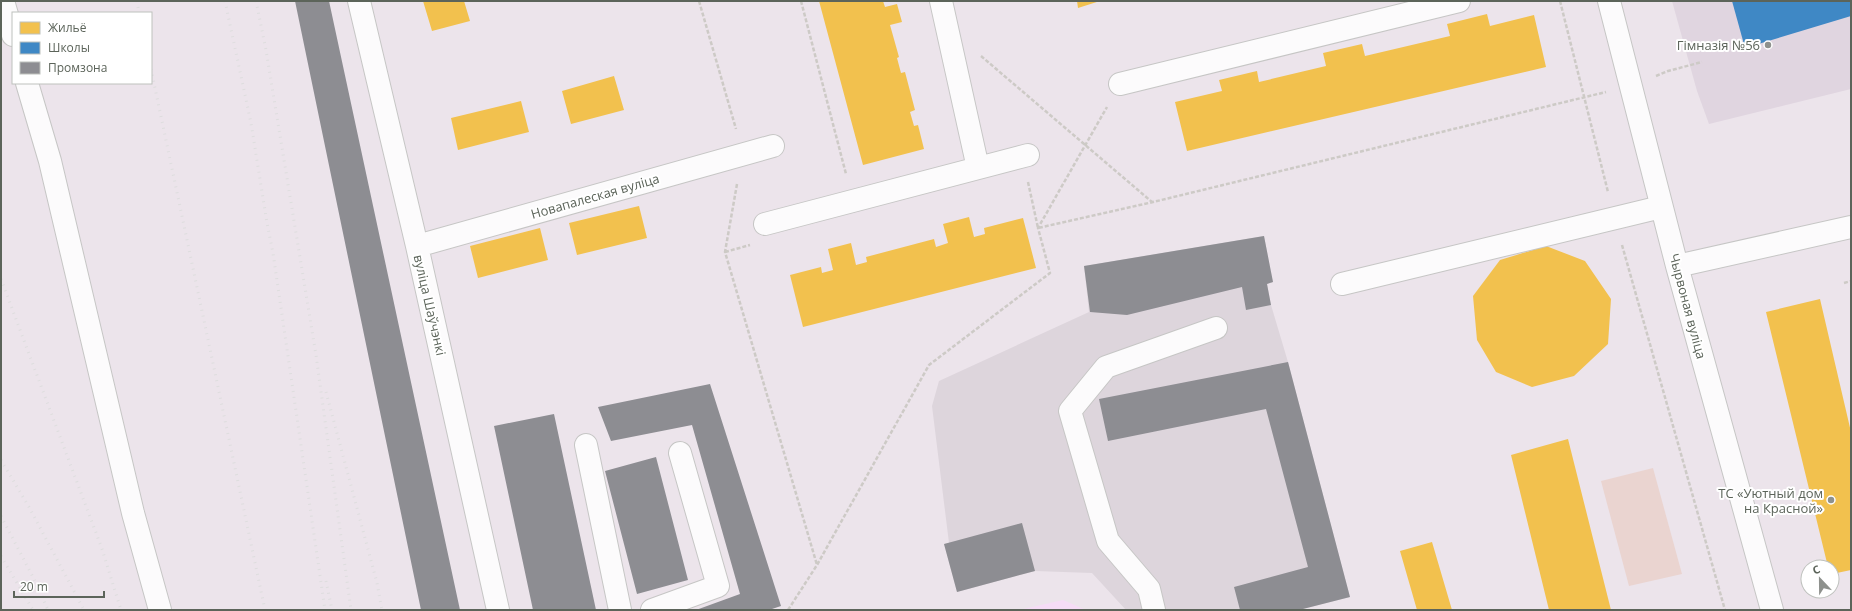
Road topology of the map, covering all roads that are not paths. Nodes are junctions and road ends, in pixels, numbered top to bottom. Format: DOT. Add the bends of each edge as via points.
graph roads {
  1 [pos="3,1"];
  2 [pos="359,1"];
  3 [pos="941,1"];
  4 [pos="1459,1"];
  5 [pos="1609,1"];
  6 [pos="12,32"];
  7 [pos="27,84"];
  8 [pos="1120,84"];
  9 [pos="773,146"];
  10 [pos="1028,155"];
  11 [pos="978,168"];
  12 [pos="1661,207"];
  13 [pos="765,224"];
  14 [pos="1851,227"];
  15 [pos="417,246"];
  16 [pos="1677,266"];
  17 [pos="1342,284"];
  18 [pos="1216,328"];
  19 [pos="586,445"];
  20 [pos="680,453"];
  21 [pos="160,610"];
  22 [pos="498,610"];
  23 [pos="620,610"];
  24 [pos="652,610"];
  25 [pos="1154,610"];
  26 [pos="1772,610"];
  1 -- 6 [label="street"];
  2 -- 15 [label="street, вуліца Шаўчэнкі"];
  3 -- 11 [label="street"];
  4 -- 8 [label="street"];
  5 -- 12 [label="street, Чырвоная вуліца"];
  7 -- 21 [label="street" via="50,161 132,513"];
  9 -- 15 [label="street, Новапалеская вуліца"];
  10 -- 11 [label="street"];
  11 -- 13 [label="street"];
  12 -- 16 [label="street, Чырвоная вуліца"];
  12 -- 17 [label="street"];
  14 -- 16 [label="street"];
  15 -- 22 [label="street, вуліца Шаўчэнкі"];
  16 -- 26 [label="street, Чырвоная вуліца"];
  18 -- 25 [label="street" via="1106,367 1070,411 1108,541 1148,589"];
  19 -- 23 [label="street"];
  20 -- 24 [label="street" via="718,586"];
}
